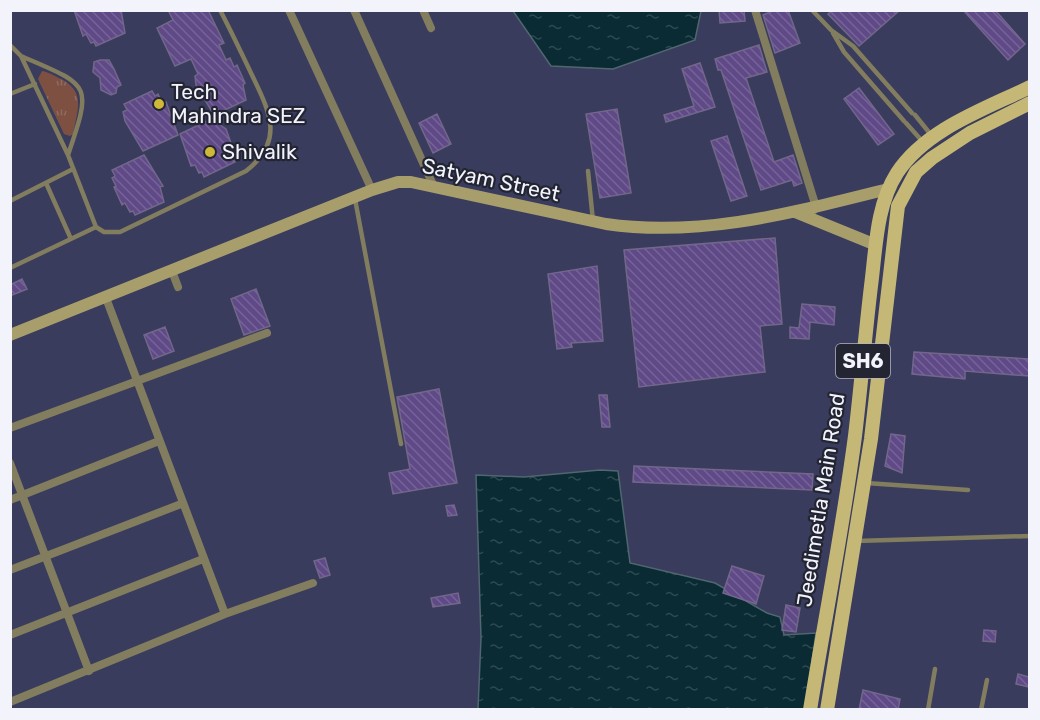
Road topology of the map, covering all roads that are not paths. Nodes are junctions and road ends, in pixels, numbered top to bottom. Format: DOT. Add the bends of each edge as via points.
graph roads {
  1 [pos="220,10"];
  2 [pos="289,10"];
  3 [pos="354,10"];
  4 [pos="423,10"];
  5 [pos="755,10"];
  6 [pos="812,10"];
  7 [pos="431,28"];
  8 [pos="831,30"];
  9 [pos="10,45"];
  10 [pos="21,56"];
  11 [pos="34,84"];
  12 [pos="1029,87"];
  13 [pos="10,94"];
  14 [pos="1029,103"];
  15 [pos="929,141"];
  16 [pos="68,155"];
  17 [pos="73,169"];
  18 [pos="588,171"];
  19 [pos="46,183"];
  20 [pos="435,187"];
  21 [pos="888,189"];
  22 [pos="372,190"];
  23 [pos="354,198"];
  24 [pos="10,201"];
  25 [pos="813,212"];
  26 [pos="593,221"];
  27 [pos="96,227"];
  28 [pos="71,239"];
  29 [pos="876,246"];
  30 [pos="10,268"];
  31 [pos="172,271"];
  32 [pos="178,287"];
  33 [pos="106,298"];
  34 [pos="267,333"];
  35 [pos="10,335"];
  36 [pos="136,380"];
  37 [pos="10,428"];
  38 [pos="159,441"];
  39 [pos="400,444"];
  40 [pos="10,463"];
  41 [pos="864,483"];
  42 [pos="968,490"];
  43 [pos="23,495"];
  44 [pos="10,500"];
  45 [pos="182,504"];
  46 [pos="1029,536"];
  47 [pos="854,541"];
  48 [pos="46,556"];
  49 [pos="203,559"];
  50 [pos="10,570"];
  51 [pos="313,583"];
  52 [pos="67,613"];
  53 [pos="225,614"];
  54 [pos="10,635"];
  55 [pos="935,669"];
  56 [pos="89,671"];
  57 [pos="987,680"];
  58 [pos="10,702"];
  59 [pos="810,710"];
  60 [pos="826,710"];
  61 [pos="928,710"];
  62 [pos="981,710"];
  1 -- 27 [label="lane" via="270,114 268,146 260,160 246,171 126,230 112,233"];
  2 -- 22 [label="street"];
  3 -- 20 [label="street"];
  4 -- 7 [label="street"];
  5 -- 25 [label="street"];
  6 -- 8 [label="lane"];
  8 -- 15 [label="lane" via="844,52 905,122"];
  8 -- 15 [label="lane" via="854,46 913,114"];
  9 -- 10 [label="lane"];
  10 -- 11 [label="lane"];
  10 -- 16 [label="lane" via="68,76 81,90 84,108"];
  11 -- 13 [label="lane"];
  11 -- 16 [label="lane"];
  12 -- 15 [label="main road, Jeedimetla Main Road / SH6"];
  14 -- 41 [label="main road, Jeedimetla Main Road / SH6" via="970,133 932,158 916,172 903,193 898,206"];
  15 -- 21 [label="main road, Jeedimetla Main Road / SH6" via="899,171"];
  16 -- 17 [label="lane"];
  17 -- 19 [label="lane"];
  17 -- 27 [label="lane"];
  18 -- 26 [label="lane"];
  19 -- 24 [label="lane"];
  19 -- 28 [label="lane"];
  20 -- 22 [label="street, Satyam Street" via="398,182"];
  20 -- 26 [label="street, Satyam Street"];
  21 -- 25 [label="street"];
  21 -- 29 [label="main road, Jeedimetla Main Road / SH6"];
  22 -- 23 [label="street, Satyam Street"];
  23 -- 31 [label="street, Satyam Street"];
  23 -- 39 [label="lane"];
  25 -- 26 [label="street, Satyam Street" via="680,229 634,228"];
  25 -- 29 [label="street, Satyam Street"];
  27 -- 28 [label="lane"];
  28 -- 30 [label="lane"];
  29 -- 59 [label="main road, Jeedimetla Main Road / SH6" via="854,437"];
  31 -- 32 [label="street"];
  31 -- 33 [label="street, Satyam Street"];
  33 -- 35 [label="street, Satyam Street"];
  33 -- 36 [label="street"];
  34 -- 36 [label="street"];
  36 -- 37 [label="street"];
  36 -- 38 [label="street"];
  38 -- 43 [label="street"];
  38 -- 45 [label="street"];
  40 -- 43 [label="street"];
  41 -- 42 [label="lane"];
  41 -- 47 [label="main road, Jeedimetla Main Road / SH6"];
  43 -- 44 [label="street"];
  43 -- 48 [label="street"];
  45 -- 48 [label="street"];
  45 -- 49 [label="street"];
  46 -- 47 [label="lane"];
  47 -- 60 [label="main road, Jeedimetla Main Road / SH6"];
  48 -- 50 [label="street"];
  48 -- 52 [label="street"];
  49 -- 52 [label="street"];
  49 -- 53 [label="street"];
  51 -- 53 [label="street"];
  52 -- 54 [label="street"];
  52 -- 56 [label="street"];
  53 -- 56 [label="street"];
  55 -- 61 [label="lane"];
  56 -- 58 [label="street"];
  57 -- 62 [label="lane"];
}
